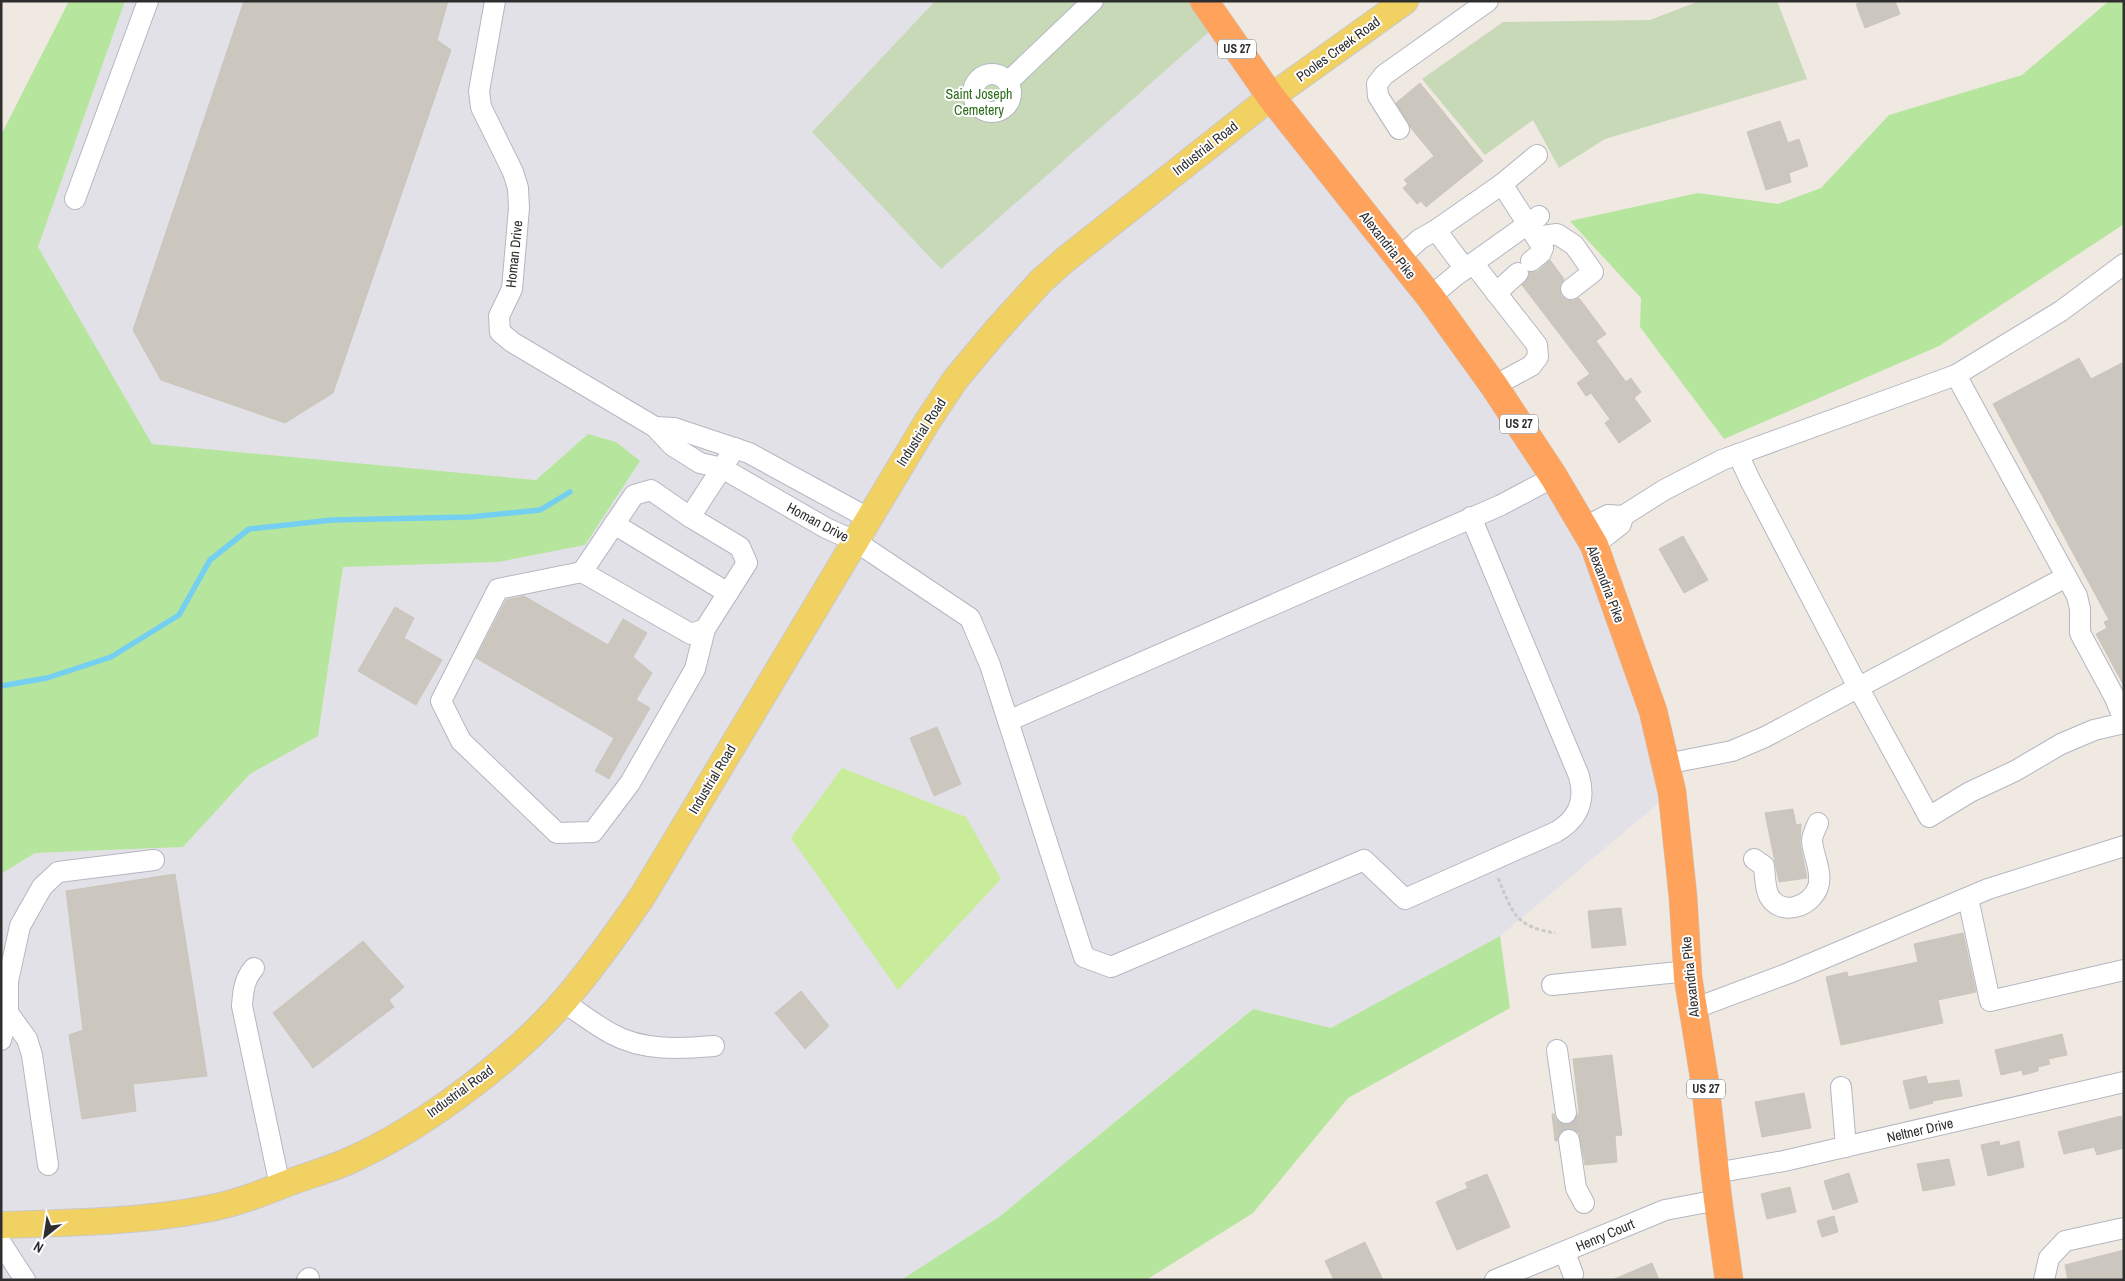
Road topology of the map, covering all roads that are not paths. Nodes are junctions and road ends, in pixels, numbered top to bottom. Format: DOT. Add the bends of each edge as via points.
graph roads {
  1 [pos="148,1"];
  2 [pos="495,1"];
  3 [pos="1093,1"];
  4 [pos="1204,1"];
  5 [pos="1405,1"];
  6 [pos="1488,1"];
  7 [pos="1008,82"];
  8 [pos="1271,97"];
  9 [pos="1399,129"];
  10 [pos="1537,155"];
  11 [pos="1502,184"];
  12 [pos="75,199"];
  13 [pos="1534,225"];
  14 [pos="1436,230"];
  15 [pos="1399,258"];
  16 [pos="2124,264"];
  17 [pos="1469,266"];
  18 [pos="1572,289"];
  19 [pos="1496,293"];
  20 [pos="1430,298"];
  21 [pos="1956,375"];
  22 [pos="1494,386"];
  23 [pos="655,427"];
  24 [pos="735,448"];
  25 [pos="1738,454"];
  26 [pos="722,468"];
  27 [pos="1554,477"];
  28 [pos="690,517"];
  29 [pos="1471,517"];
  30 [pos="868,518"];
  31 [pos="614,524"];
  32 [pos="1588,537"];
  33 [pos="855,541"];
  34 [pos="582,572"];
  35 [pos="2066,576"];
  36 [pos="728,593"];
  37 [pos="705,629"];
  38 [pos="1858,687"];
  39 [pos="1008,720"];
  40 [pos="2124,721"];
  41 [pos="1666,764"];
  42 [pos="1818,823"];
  43 [pos="2124,846"];
  44 [pos="1754,859"];
  45 [pos="154,860"];
  46 [pos="1968,898"];
  47 [pos="254,968"];
  48 [pos="2124,970"];
  49 [pos="1688,971"];
  50 [pos="1552,985"];
  51 [pos="564,1002"];
  52 [pos="1693,1009"];
  53 [pos="8,1014"];
  54 [pos="1,1040"];
  55 [pos="714,1046"];
  56 [pos="1557,1050"];
  57 [pos="2124,1082"];
  58 [pos="1841,1087"];
  59 [pos="1566,1113"];
  60 [pos="1569,1140"];
  61 [pos="1846,1147"];
  62 [pos="48,1165"];
  63 [pos="1715,1173"];
  64 [pos="280,1186"];
  65 [pos="1718,1200"];
  66 [pos="1584,1203"];
  67 [pos="1,1225"];
  68 [pos="2124,1228"];
  69 [pos="1,1243"];
  70 [pos="1565,1252"];
  71 [pos="1573,1274"];
  72 [pos="25,1280"];
  73 [pos="1495,1280"];
  74 [pos="1730,1280"];
  75 [pos="2044,1280"];
  1 -- 12 [label="street"];
  2 -- 23 [label="street, Homan Drive" via="479,91 481,107 513,172 519,208 512,289 500,316 500,332"];
  3 -- 7 [label="street"];
  4 -- 8 [label="highway, Alexandria Pike / US 27"];
  5 -- 8 [label="main road, Pooles Creek Road"];
  6 -- 9 [label="street" via="1391,70 1377,84 1378,96"];
  8 -- 15 [label="highway, Alexandria Pike / US 27"];
  8 -- 30 [label="main road, Industrial Road" via="1066,259 1020,303 955,380"];
  10 -- 11 [label="street"];
  11 -- 13 [label="street"];
  11 -- 14 [label="street"];
  13 -- 17 [label="street"];
  13 -- 18 [label="street" via="1574,245 1593,272"];
  13 -- 19 [label="street" via="1543,248 1541,253"];
  14 -- 15 [label="street"];
  14 -- 17 [label="street"];
  15 -- 20 [label="highway, Alexandria Pike / US 27"];
  16 -- 21 [label="street" via="2061,311"];
  17 -- 19 [label="street"];
  17 -- 20 [label="street"];
  19 -- 22 [label="street" via="1537,345 1538,357 1531,366"];
  20 -- 22 [label="highway, Alexandria Pike / US 27"];
  21 -- 25 [label="street"];
  21 -- 35 [label="street"];
  22 -- 27 [label="highway, Alexandria Pike / US 27"];
  23 -- 24 [label="street, Homan Drive" via="674,428"];
  23 -- 26 [label="street, Homan Drive" via="673,446 700,463"];
  24 -- 26 [label="street"];
  24 -- 30 [label="street, Homan Drive"];
  25 -- 32 [label="street" via="1703,468 1623,516 1621,524"];
  25 -- 38 [label="street"];
  26 -- 28 [label="street"];
  26 -- 33 [label="street, Homan Drive" via="826,528"];
  27 -- 29 [label="street" via="1521,496"];
  27 -- 32 [label="highway, Alexandria Pike / US 27"];
  28 -- 31 [label="street" via="650,490 634,495"];
  28 -- 36 [label="street" via="740,547 747,563"];
  29 -- 39 [label="street"];
  29 -- 39 [label="street, Homan Drive" via="1583,790 1572,820 1556,832 1405,898 1364,860 1111,967 1084,957"];
  30 -- 33 [label="main road, Industrial Road"];
  31 -- 34 [label="street"];
  31 -- 36 [label="street"];
  32 -- 41 [label="highway, Alexandria Pike / US 27" via="1653,711"];
  33 -- 39 [label="street, Homan Drive" via="970,618"];
  33 -- 51 [label="main road, Industrial Road" via="642,897"];
  34 -- 37 [label="street" via="691,634"];
  34 -- 37 [label="street" via="498,589 442,701 461,741 558,832 593,832 630,783 695,669"];
  35 -- 38 [label="street"];
  35 -- 40 [label="street" via="2077,596 2080,633"];
  36 -- 37 [label="street"];
  38 -- 40 [label="street" via="1929,816 2061,744"];
  38 -- 41 [label="street" via="1732,751"];
  41 -- 49 [label="highway, Alexandria Pike / US 27" via="1672,792"];
  42 -- 44 [label="street" via="1812,839 1818,887 1800,906 1775,905 1768,895 1764,866"];
  43 -- 46 [label="street"];
  45 -- 53 [label="street" via="58,872 42,887 20,926 8,982"];
  46 -- 48 [label="street" via="1990,1001"];
  46 -- 52 [label="street" via="1790,973"];
  47 -- 64 [label="street" via="245,984 242,1006"];
  49 -- 50 [label="street"];
  49 -- 52 [label="highway, Alexandria Pike / US 27"];
  51 -- 55 [label="street" via="613,1035 638,1044 676,1049"];
  51 -- 64 [label="main road, Industrial Road" via="503,1060 431,1114 353,1160"];
  52 -- 63 [label="highway, Alexandria Pike / US 27"];
  53 -- 54 [label="street"];
  53 -- 62 [label="street" via="27,1038 32,1055"];
  56 -- 59 [label="street"];
  57 -- 61 [label="street, Neltner Drive"];
  58 -- 61 [label="street"];
  60 -- 66 [label="street" via="1576,1188"];
  61 -- 63 [label="street, Neltner Drive"];
  63 -- 65 [label="highway, Alexandria Pike / US 27"];
  64 -- 67 [label="main road, Industrial Road" via="207,1209 126,1219"];
  65 -- 70 [label="street, Henry Court" via="1665,1210"];
  65 -- 74 [label="highway, Alexandria Pike / US 27"];
  68 -- 75 [label="street" via="2065,1241 2049,1258"];
  69 -- 72 [label="street"];
  70 -- 71 [label="street"];
  70 -- 73 [label="street, Henry Court"];
}
